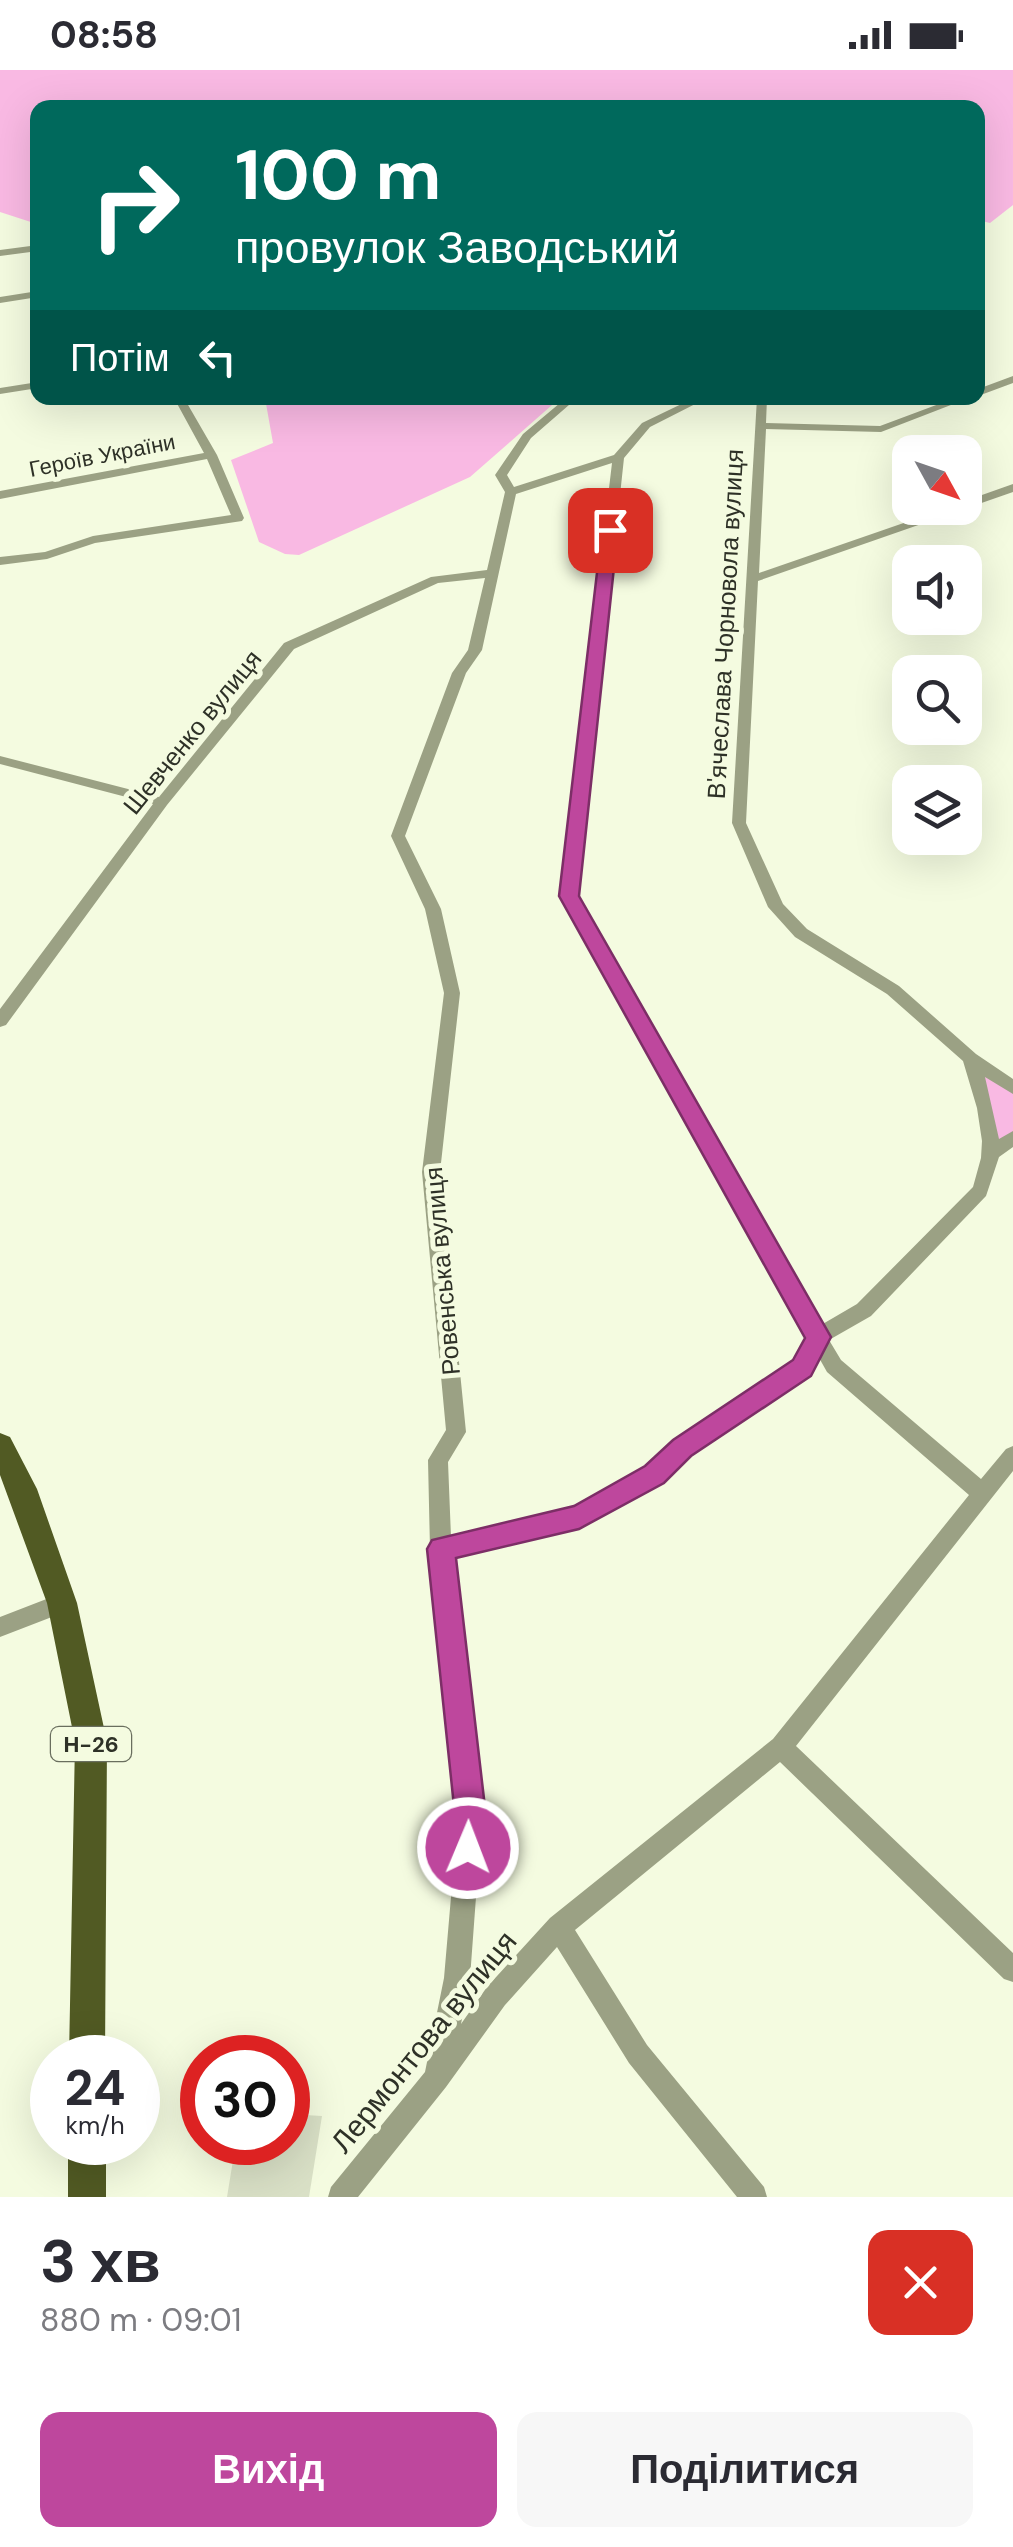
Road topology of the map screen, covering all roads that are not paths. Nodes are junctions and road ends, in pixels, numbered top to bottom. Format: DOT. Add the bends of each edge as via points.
graph roads {
  1 [pos="30,249"];
  2 [pos="0,254"];
  3 [pos="30,295"];
  4 [pos="0,300"];
  5 [pos="1013,379"];
  6 [pos="30,386"];
  7 [pos="985,389"];
  8 [pos="0,391"];
  9 [pos="182,405"];
  10 [pos="564,405"];
  11 [pos="687,405"];
  12 [pos="762,405"];
  13 [pos="945,405"];
  14 [pos="762,426"];
  15 [pos="211,455"];
  16 [pos="618,458"];
  17 [pos="1013,488"];
  18 [pos="511,492"];
  19 [pos="0,495"];
  20 [pos="982,499"];
  21 [pos="910,525"];
  22 [pos="0,561"];
  23 [pos="492,573"];
  24 [pos="753,580"];
  25 [pos="0,760"];
  26 [pos="162,802"];
  27 [pos="0,1021"];
  28 [pos="970,1058"];
  29 [pos="1013,1088"];
  30 [pos="1013,1138"];
  31 [pos="992,1152"];
  32 [pos="818,1337"];
  33 [pos="0,1446"];
  34 [pos="1013,1456"];
  35 [pos="983,1494"];
  36 [pos="441,1549"];
  37 [pos="62,1603"];
  38 [pos="0,1628"];
  39 [pos="780,1748"];
  40 [pos="558,1928"];
  41 [pos="1013,1970"];
  42 [pos="87,2035"];
  43 [pos="438,2078"];
  44 [pos="87,2165"];
  45 [pos="87,2197"];
  46 [pos="341,2197"];
  47 [pos="754,2197"];
  1 -- 2 [label="street"];
  3 -- 4 [label="street"];
  5 -- 7 [label="street"];
  6 -- 8 [label="street"];
  9 -- 15 [label="street"];
  10 -- 18 [label="street, Ровенська вулиця" via="516,447 501,475"];
  11 -- 16 [label="street" via="646,425"];
  12 -- 14 [label="street, В'ячеслава Чорновола вулиця"];
  13 -- 14 [label="street" via="881,429"];
  14 -- 24 [label="street, В'ячеслава Чорновола вулиця"];
  15 -- 19 [label="street, Героїв України"];
  15 -- 22 [label="street" via="238,518"];
  16 -- 18 [label="street"];
  16 -- 32 [label="street" via="569,896"];
  17 -- 20 [label="street"];
  18 -- 23 [label="street, Ровенська вулиця"];
  21 -- 24 [label="street"];
  23 -- 26 [label="street, Шевченко вулиця" via="435,580 289,646"];
  23 -- 36 [label="street, Ровенська вулиця" via="475,650 459,673 398,836 433,910 452,993 431,1172 456,1432 438,1460"];
  24 -- 28 [label="street, В'ячеслава Чорновола вулиця" via="738,823 776,907 801,933 893,990"];
  25 -- 26 [label="street"];
  26 -- 27 [label="street, Шевченко вулиця"];
  28 -- 29 [label="street, В'ячеслава Чорновола вулиця"];
  28 -- 31 [label="street"];
  30 -- 31 [label="street"];
  31 -- 32 [label="street" via="990,1171 965,1210 864,1310"];
  32 -- 35 [label="street" via="834,1366"];
  32 -- 36 [label="street" via="802,1368 640,1483 579,1517"];
  33 -- 37 [label="main road, Н-26"];
  34 -- 35 [label="street, Лермонтова вулиця"];
  35 -- 39 [label="street, Лермонтова вулиця"];
  36 -- 43 [label="street, Ровенська вулиця" via="470,1816 457,1978"];
  37 -- 38 [label="street"];
  37 -- 42 [label="main road, Н-26" via="91,1742"];
  39 -- 40 [label="street, Лермонтова вулиця"];
  39 -- 41 [label="street"];
  40 -- 43 [label="street, Лермонтова вулиця" via="496,1996"];
  40 -- 47 [label="street" via="638,2054"];
  43 -- 46 [label="street, Лермонтова вулиця"];
  44 -- 45 [label="main road"];
}
